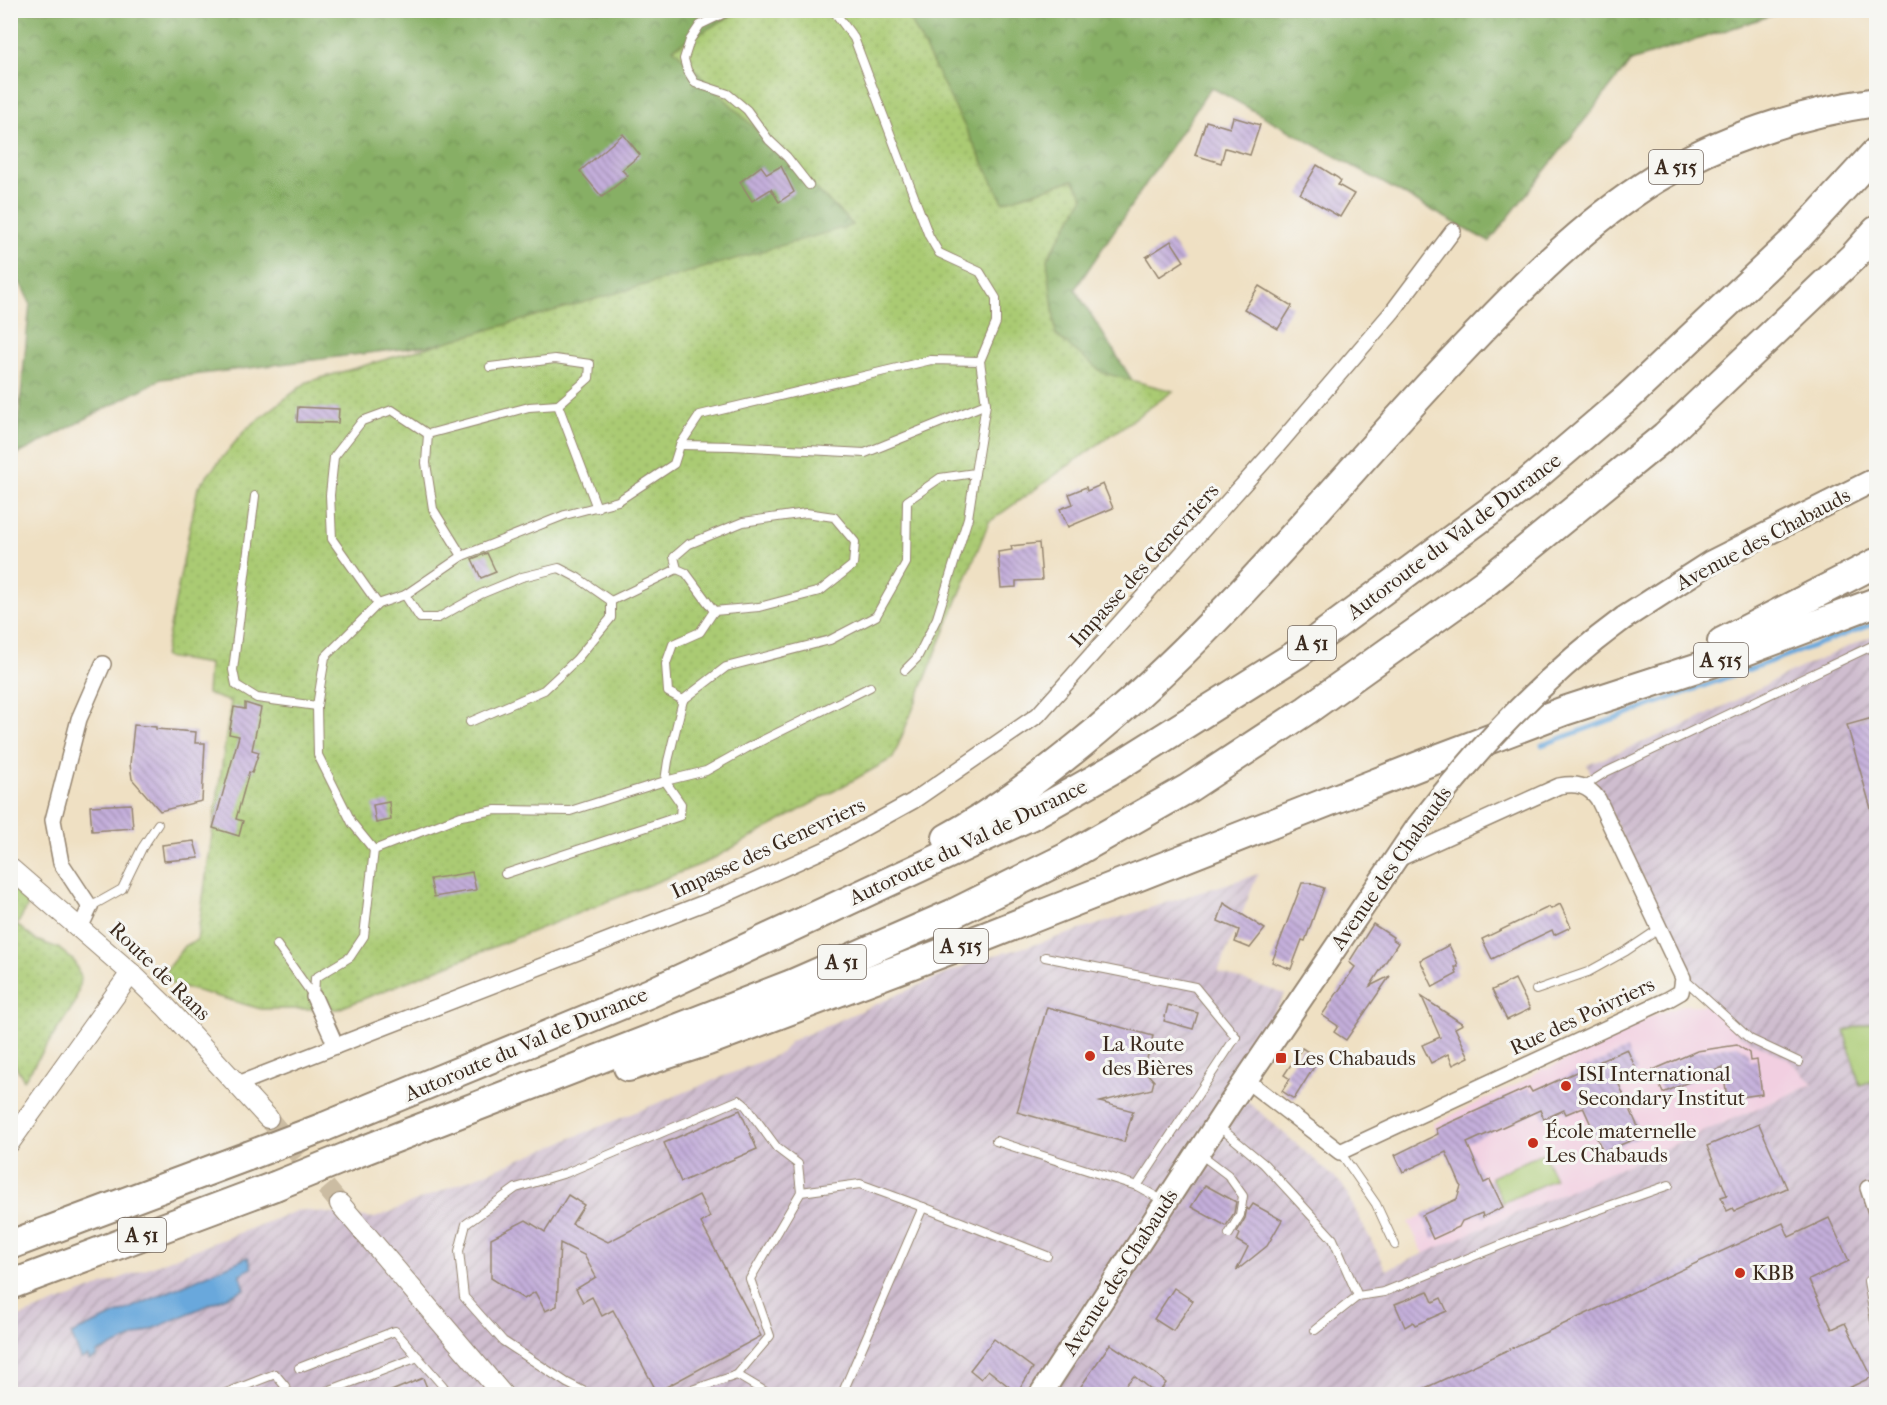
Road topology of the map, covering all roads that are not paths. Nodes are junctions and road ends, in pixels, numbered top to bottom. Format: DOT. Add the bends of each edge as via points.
graph roads {
  1 [pos="731,10"];
  2 [pos="833,10"];
  3 [pos="1876,102"];
  4 [pos="1876,152"];
  5 [pos="809,185"];
  6 [pos="1452,231"];
  7 [pos="1876,231"];
  8 [pos="980,361"];
  9 [pos="490,367"];
  10 [pos="986,404"];
  11 [pos="558,405"];
  12 [pos="428,434"];
  13 [pos="680,445"];
  14 [pos="975,473"];
  15 [pos="1876,479"];
  16 [pos="255,496"];
  17 [pos="597,508"];
  18 [pos="462,556"];
  19 [pos="1876,563"];
  20 [pos="677,569"];
  21 [pos="405,595"];
  22 [pos="611,601"];
  23 [pos="1876,602"];
  24 [pos="378,604"];
  25 [pos="714,611"];
  26 [pos="1876,644"];
  27 [pos="104,664"];
  28 [pos="905,670"];
  29 [pos="870,687"];
  30 [pos="683,700"];
  31 [pos="317,706"];
  32 [pos="1564,711"];
  33 [pos="471,722"];
  34 [pos="665,781"];
  35 [pos="1584,786"];
  36 [pos="158,824"];
  37 [pos="374,850"];
  38 [pos="1393,862"];
  39 [pos="10,868"];
  40 [pos="505,874"];
  41 [pos="90,907"];
  42 [pos="80,928"];
  43 [pos="1659,929"];
  44 [pos="277,945"];
  45 [pos="1045,957"];
  46 [pos="131,973"];
  47 [pos="1683,978"];
  48 [pos="1536,990"];
  49 [pos="650,993"];
  50 [pos="314,997"];
  51 [pos="336,1046"];
  52 [pos="1798,1062"];
  53 [pos="1246,1080"];
  54 [pos="238,1084"];
  55 [pos="268,1118"];
  56 [pos="1216,1125"];
  57 [pos="996,1141"];
  58 [pos="10,1142"];
  59 [pos="1198,1152"];
  60 [pos="1340,1152"];
  61 [pos="349,1156"];
  62 [pos="1669,1185"];
  63 [pos="1137,1186"];
  64 [pos="1868,1188"];
  65 [pos="801,1192"];
  66 [pos="1165,1202"];
  67 [pos="340,1204"];
  68 [pos="923,1207"];
  69 [pos="1876,1212"];
  70 [pos="1229,1234"];
  71 [pos="10,1245"];
  72 [pos="1395,1245"];
  73 [pos="1047,1256"];
  74 [pos="1868,1281"];
  75 [pos="10,1285"];
  76 [pos="1358,1296"];
  77 [pos="1876,1326"];
  78 [pos="1316,1330"];
  79 [pos="418,1357"];
  80 [pos="299,1368"];
  81 [pos="737,1375"];
  82 [pos="224,1395"];
  83 [pos="289,1395"];
  84 [pos="320,1395"];
  85 [pos="448,1395"];
  86 [pos="502,1395"];
  87 [pos="589,1395"];
  88 [pos="680,1395"];
  89 [pos="769,1395"];
  90 [pos="842,1395"];
  91 [pos="1041,1395"];
  1 -- 5 [label="lane" via="700,25 684,59 687,70 695,83 728,94 747,110"];
  2 -- 8 [label="lane" via="854,38 929,236 939,253 980,272 996,298 996,323"];
  3 -- 49 [label="highway, A 515" via="1795,119 1726,143 1656,178 1619,203 1512,298 1203,634 1120,713 1032,784 957,832"];
  4 -- 49 [label="highway, Autoroute du Val de Durance / A 51" via="1799,236 1627,398 1524,486 1297,654 1120,765 1030,816"];
  6 -- 51 [label="street, Impasse des Genevriers" via="1393,311 1038,715 913,801 826,849 722,896"];
  7 -- 61 [label="highway, Autoroute du Val de Durance / A 51" via="1665,436 1485,583 1307,711 1187,789 1067,857 952,914 824,970"];
  8 -- 10 [label="lane"];
  8 -- 13 [label="lane" via="931,360 700,415"];
  9 -- 11 [label="lane" via="555,359 590,364 589,378"];
  10 -- 13 [label="lane" via="865,453"];
  10 -- 14 [label="lane"];
  11 -- 12 [label="lane" via="529,407"];
  11 -- 17 [label="lane"];
  12 -- 18 [label="lane" via="426,463 433,509"];
  12 -- 24 [label="lane" via="392,410 362,421 334,457 330,495 332,539"];
  13 -- 17 [label="lane" via="674,464 618,501"];
  14 -- 28 [label="lane" via="968,518 937,618 917,658"];
  14 -- 30 [label="lane" via="940,477 907,501 906,563 876,616 830,640 726,667"];
  15 -- 38 [label="main road, Avenue des Chabauds, bridge" via="1711,562 1624,618 1499,729 1446,789"];
  16 -- 31 [label="lane" via="233,670 236,685 257,698"];
  17 -- 18 [label="lane" via="566,515"];
  18 -- 21 [label="lane"];
  19 -- 32 [label="highway" via="1742,633"];
  20 -- 22 [label="lane"];
  20 -- 25 [label="lane" via="686,573"];
  20 -- 25 [label="lane" via="674,557 689,544 743,522 806,513 834,517 855,542 853,565 820,591 759,607"];
  21 -- 22 [label="lane" via="420,618 438,618 522,577 559,568"];
  21 -- 24 [label="lane"];
  22 -- 33 [label="lane" via="611,618 544,690"];
  23 -- 32 [label="highway, A 515" via="1727,658"];
  24 -- 31 [label="lane" via="326,657"];
  25 -- 30 [label="lane" via="700,632 673,644 666,664 668,692"];
  26 -- 35 [label="lane"];
  27 -- 41 [label="street" via="79,719 53,820 61,863"];
  29 -- 34 [label="lane" via="706,771"];
  30 -- 34 [label="lane"];
  31 -- 37 [label="lane" via="318,754 352,823"];
  32 -- 61 [label="highway, A 515" via="708,1041"];
  34 -- 37 [label="lane" via="570,811 496,810 461,816"];
  34 -- 40 [label="lane" via="681,804 680,816"];
  35 -- 38 [label="street" via="1559,786"];
  35 -- 43 [label="street, Rue des Poivriers" via="1598,799"];
  36 -- 41 [label="lane" via="122,889"];
  37 -- 50 [label="lane" via="364,936 350,957 315,978"];
  38 -- 53 [label="main road, Avenue des Chabauds"];
  39 -- 42 [label="street, Route de Rans"];
  41 -- 42 [label="street"];
  42 -- 46 [label="street, Route de Rans"];
  43 -- 47 [label="street, Rue des Poivriers"];
  43 -- 48 [label="lane" via="1588,972"];
  44 -- 50 [label="lane"];
  45 -- 63 [label="lane" via="1196,987 1236,1037"];
  46 -- 54 [label="street, Route de Rans"];
  46 -- 58 [label="street"];
  47 -- 52 [label="lane" via="1750,1039"];
  47 -- 60 [label="street, Rue des Poivriers" via="1681,992 1667,1000"];
  49 -- 71 [label="highway, Autoroute du Val de Durance / A 51, bridge" via="324,1127"];
  50 -- 51 [label="street"];
  51 -- 54 [label="street, Impasse des Genevriers"];
  53 -- 56 [label="main road, Avenue des Chabauds"];
  53 -- 60 [label="street"];
  54 -- 55 [label="street, Route de Rans"];
  56 -- 59 [label="main road, Avenue des Chabauds"];
  56 -- 76 [label="lane" via="1264,1164 1333,1239"];
  57 -- 63 [label="lane"];
  59 -- 66 [label="main road, Avenue des Chabauds"];
  59 -- 70 [label="lane" via="1228,1175 1243,1196 1240,1215"];
  60 -- 72 [label="lane" via="1376,1204"];
  61 -- 75 [label="highway, Autoroute du Val de Durance / A 51, bridge"];
  62 -- 76 [label="lane" via="1526,1235 1384,1292"];
  63 -- 66 [label="lane"];
  64 -- 69 [label="street"];
  65 -- 68 [label="lane" via="860,1184"];
  65 -- 81 [label="lane" via="750,1279 770,1336"];
  65 -- 87 [label="lane" via="798,1164 777,1148 739,1100 566,1173 516,1188 466,1224 459,1251 464,1297 503,1341"];
  66 -- 91 [label="main road, Avenue des Chabauds"];
  67 -- 86 [label="street"];
  68 -- 73 [label="lane"];
  68 -- 90 [label="lane"];
  74 -- 77 [label="lane"];
  76 -- 78 [label="lane"];
  79 -- 80 [label="lane" via="395,1331"];
  79 -- 84 [label="lane"];
  79 -- 85 [label="lane"];
  81 -- 88 [label="lane"];
  81 -- 89 [label="lane"];
  82 -- 83 [label="lane" via="274,1374"];
}
